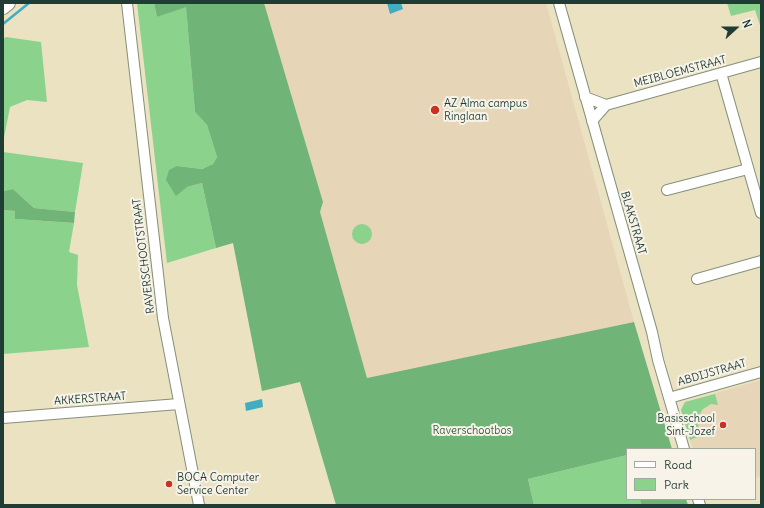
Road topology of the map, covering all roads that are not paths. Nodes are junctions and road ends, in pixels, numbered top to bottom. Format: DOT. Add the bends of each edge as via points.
graph roads {
  1 [pos="8,3"];
  2 [pos="127,3"];
  3 [pos="559,3"];
  4 [pos="3,7"];
  5 [pos="761,62"];
  6 [pos="721,73"];
  7 [pos="585,97"];
  8 [pos="606,105"];
  9 [pos="592,121"];
  10 [pos="748,169"];
  11 [pos="667,190"];
  12 [pos="761,213"];
  13 [pos="761,261"];
  14 [pos="697,280"];
  15 [pos="761,372"];
  16 [pos="669,398"];
  17 [pos="179,404"];
  18 [pos="3,418"];
  19 [pos="684,448"];
  20 [pos="199,505"];
  1 -- 4 [label="main road"];
  2 -- 17 [label="street, RAVERSCHOOTSTRAAT" via="159,288"];
  3 -- 7 [label="street, BLAKSTRAAT"];
  5 -- 6 [label="street, MEIBLOEMSTRAAT"];
  6 -- 8 [label="street, MEIBLOEMSTRAAT"];
  6 -- 10 [label="street"];
  7 -- 8 [label="street"];
  7 -- 9 [label="street, BLAKSTRAAT"];
  8 -- 9 [label="street"];
  9 -- 16 [label="street, BLAKSTRAAT"];
  10 -- 11 [label="street"];
  10 -- 12 [label="street"];
  13 -- 14 [label="street"];
  15 -- 16 [label="street, ABDIJSTRAAT"];
  16 -- 19 [label="street, BLAKSTRAAT"];
  17 -- 18 [label="street, AKKERSTRAAT"];
  17 -- 20 [label="street, RAVERSCHOOTSTRAAT"];
}
